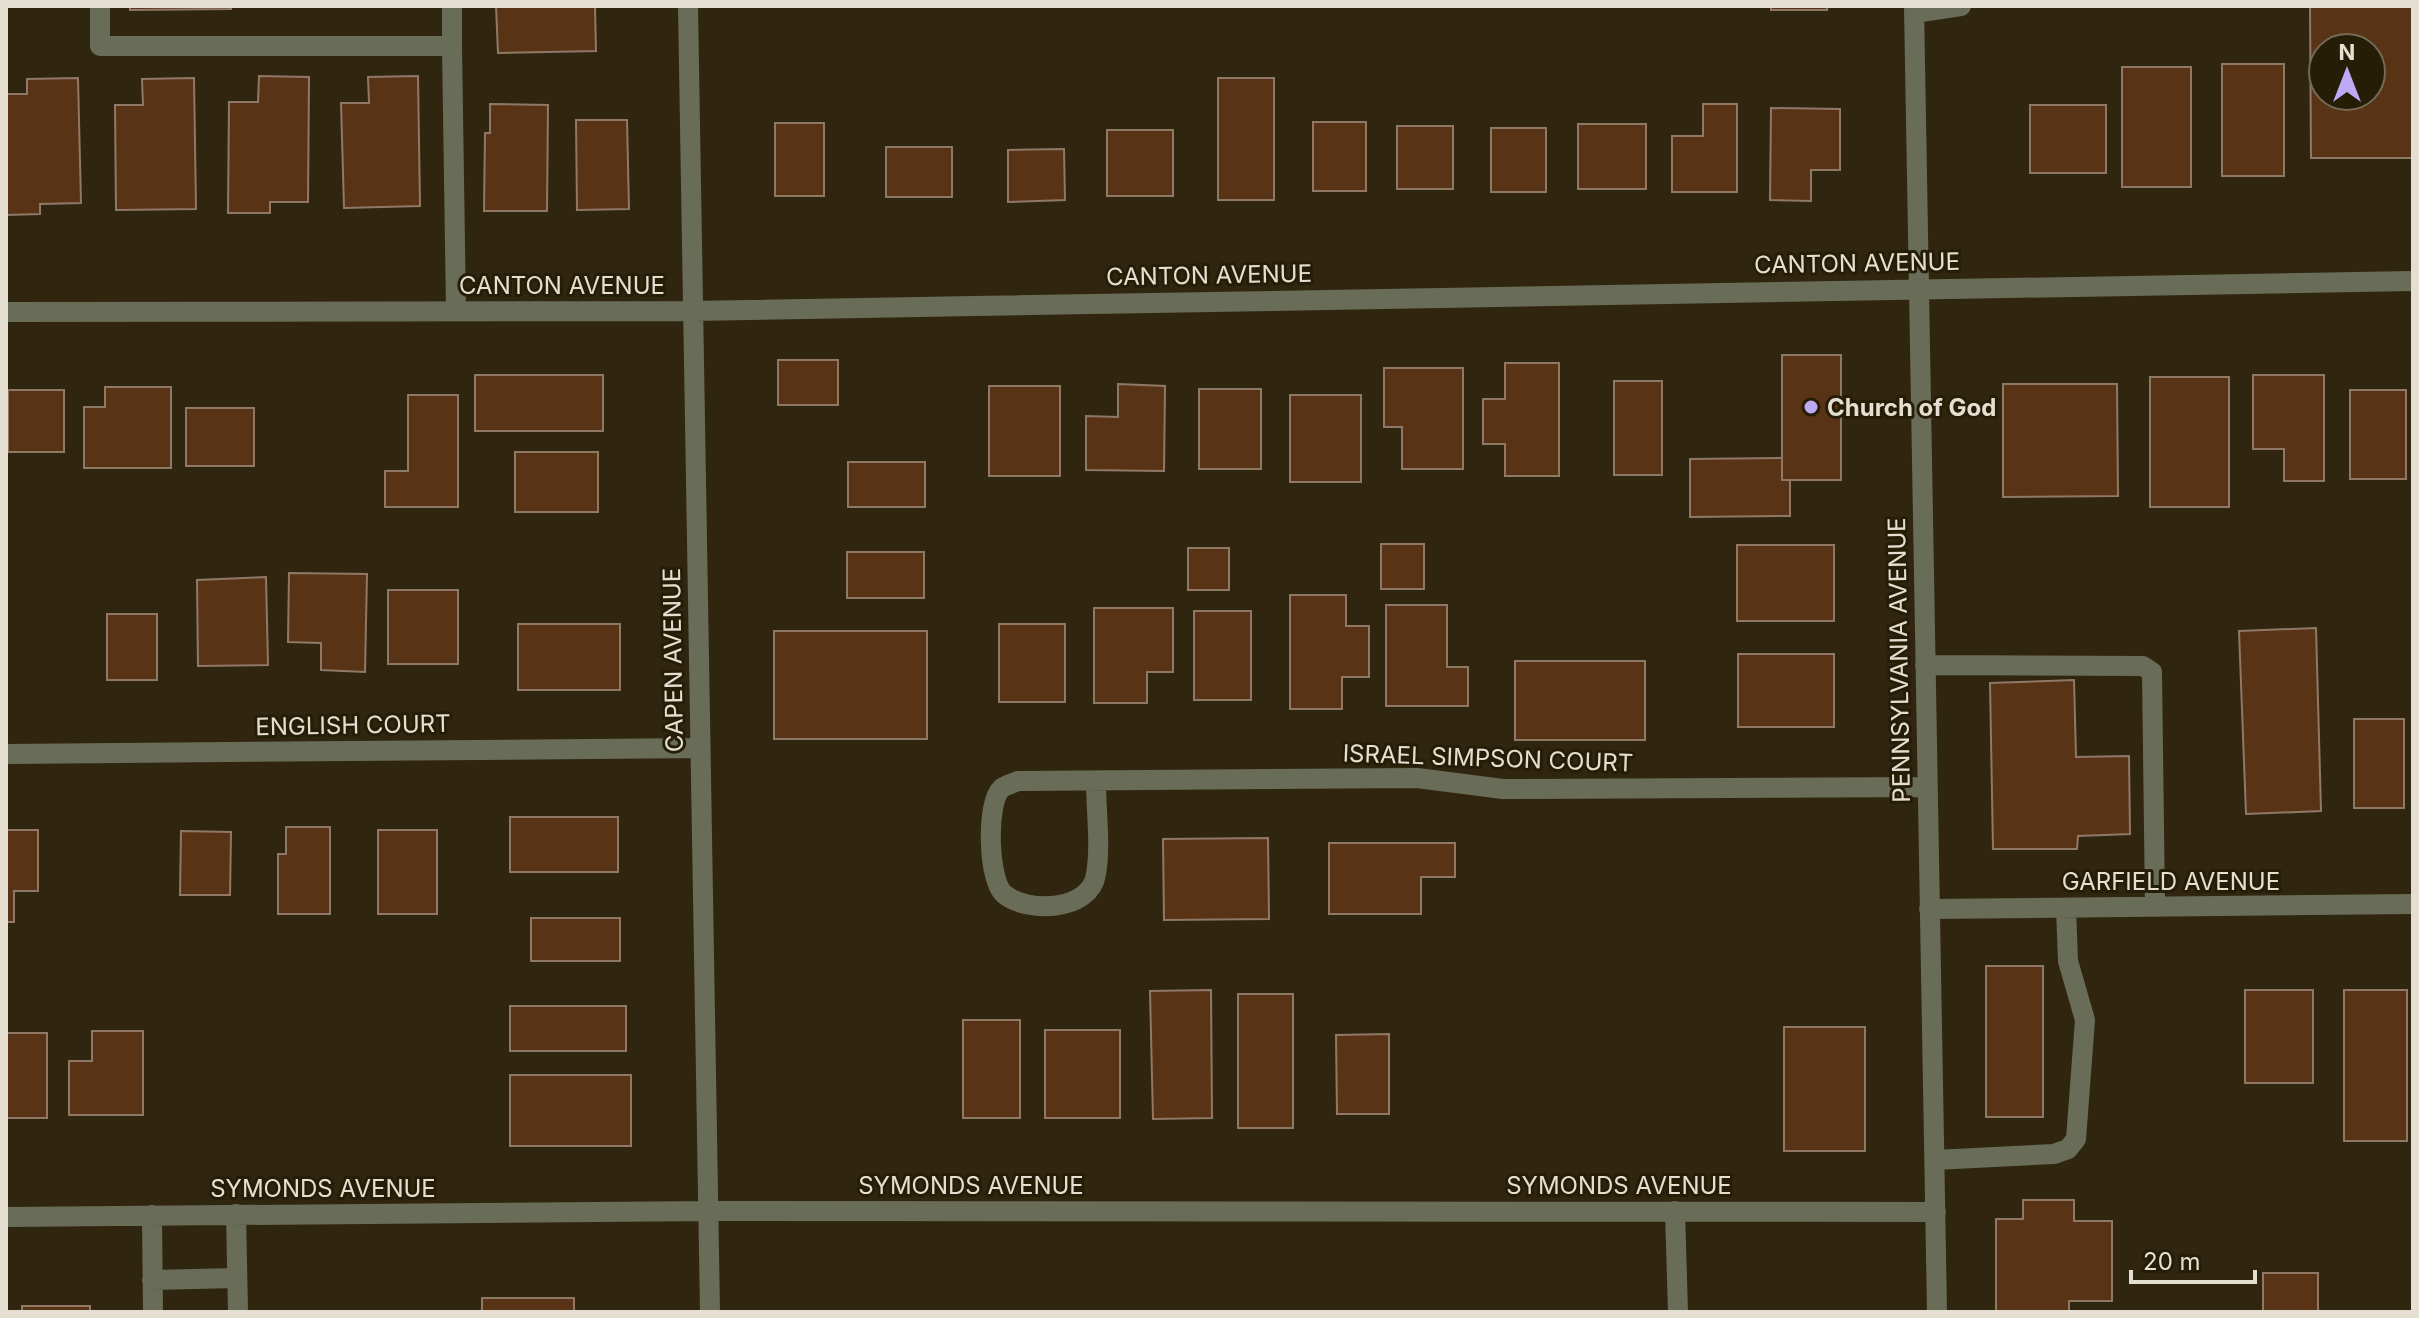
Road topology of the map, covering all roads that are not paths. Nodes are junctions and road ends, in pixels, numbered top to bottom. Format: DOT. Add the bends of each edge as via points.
graph roads {
  1 [pos="100,6"];
  2 [pos="452,6"];
  3 [pos="688,6"];
  4 [pos="1961,6"];
  5 [pos="1914,10"];
  6 [pos="452,46"];
  7 [pos="2413,281"];
  8 [pos="1917,288"];
  9 [pos="456,311"];
  10 [pos="692,311"];
  11 [pos="6,312"];
  12 [pos="1925,665"];
  13 [pos="700,748"];
  14 [pos="6,754"];
  15 [pos="1096,781"];
  16 [pos="1927,787"];
  17 [pos="2413,904"];
  18 [pos="2155,907"];
  19 [pos="2066,908"];
  20 [pos="1929,909"];
  21 [pos="1935,1160"];
  22 [pos="710,1211"];
  23 [pos="1675,1211"];
  24 [pos="1936,1212"];
  25 [pos="236,1214"];
  26 [pos="152,1215"];
  27 [pos="6,1217"];
  28 [pos="237,1278"];
  29 [pos="152,1280"];
  30 [pos="153,1312"];
  31 [pos="238,1312"];
  32 [pos="710,1312"];
  33 [pos="1678,1312"];
  34 [pos="1937,1312"];
  1 -- 6 [label="street" via="100,46"];
  2 -- 6 [label="street"];
  3 -- 10 [label="street, CAPEN AVENUE"];
  4 -- 5 [label="street"];
  5 -- 8 [label="street, PENNSYLVANIA AVENUE"];
  6 -- 9 [label="street"];
  7 -- 8 [label="street, CANTON AVENUE"];
  8 -- 10 [label="street, CANTON AVENUE"];
  8 -- 12 [label="street, PENNSYLVANIA AVENUE"];
  9 -- 10 [label="street, CANTON AVENUE"];
  9 -- 11 [label="street, CANTON AVENUE"];
  10 -- 13 [label="street, CAPEN AVENUE"];
  12 -- 16 [label="street, PENNSYLVANIA AVENUE"];
  12 -- 18 [label="street" via="2143,666 2152,672"];
  13 -- 14 [label="street, ENGLISH COURT"];
  13 -- 22 [label="street, CAPEN AVENUE"];
  15 -- 15 [label="street, ISRAEL SIMPSON COURT" via="1018,781 1001,789 992,807 992,875 1002,893 1023,904 1069,903 1087,895 1096,875"];
  15 -- 16 [label="street, ISRAEL SIMPSON COURT" via="1417,778 1503,789"];
  16 -- 20 [label="street, PENNSYLVANIA AVENUE"];
  17 -- 18 [label="street, GARFIELD AVENUE"];
  18 -- 19 [label="street, GARFIELD AVENUE"];
  19 -- 20 [label="street, GARFIELD AVENUE"];
  19 -- 21 [label="street" via="2068,961 2085,1020 2076,1139 2054,1154"];
  20 -- 21 [label="street, PENNSYLVANIA AVENUE"];
  21 -- 24 [label="street, PENNSYLVANIA AVENUE"];
  22 -- 23 [label="street, SYMONDS AVENUE"];
  22 -- 25 [label="street, SYMONDS AVENUE"];
  22 -- 32 [label="street, CAPEN AVENUE"];
  23 -- 24 [label="street, SYMONDS AVENUE"];
  23 -- 33 [label="street"];
  24 -- 34 [label="street, PENNSYLVANIA AVENUE"];
  25 -- 26 [label="street, SYMONDS AVENUE"];
  25 -- 28 [label="street"];
  26 -- 27 [label="street, SYMONDS AVENUE"];
  26 -- 29 [label="street"];
  28 -- 29 [label="street"];
  28 -- 31 [label="street"];
  29 -- 30 [label="street"];
}
